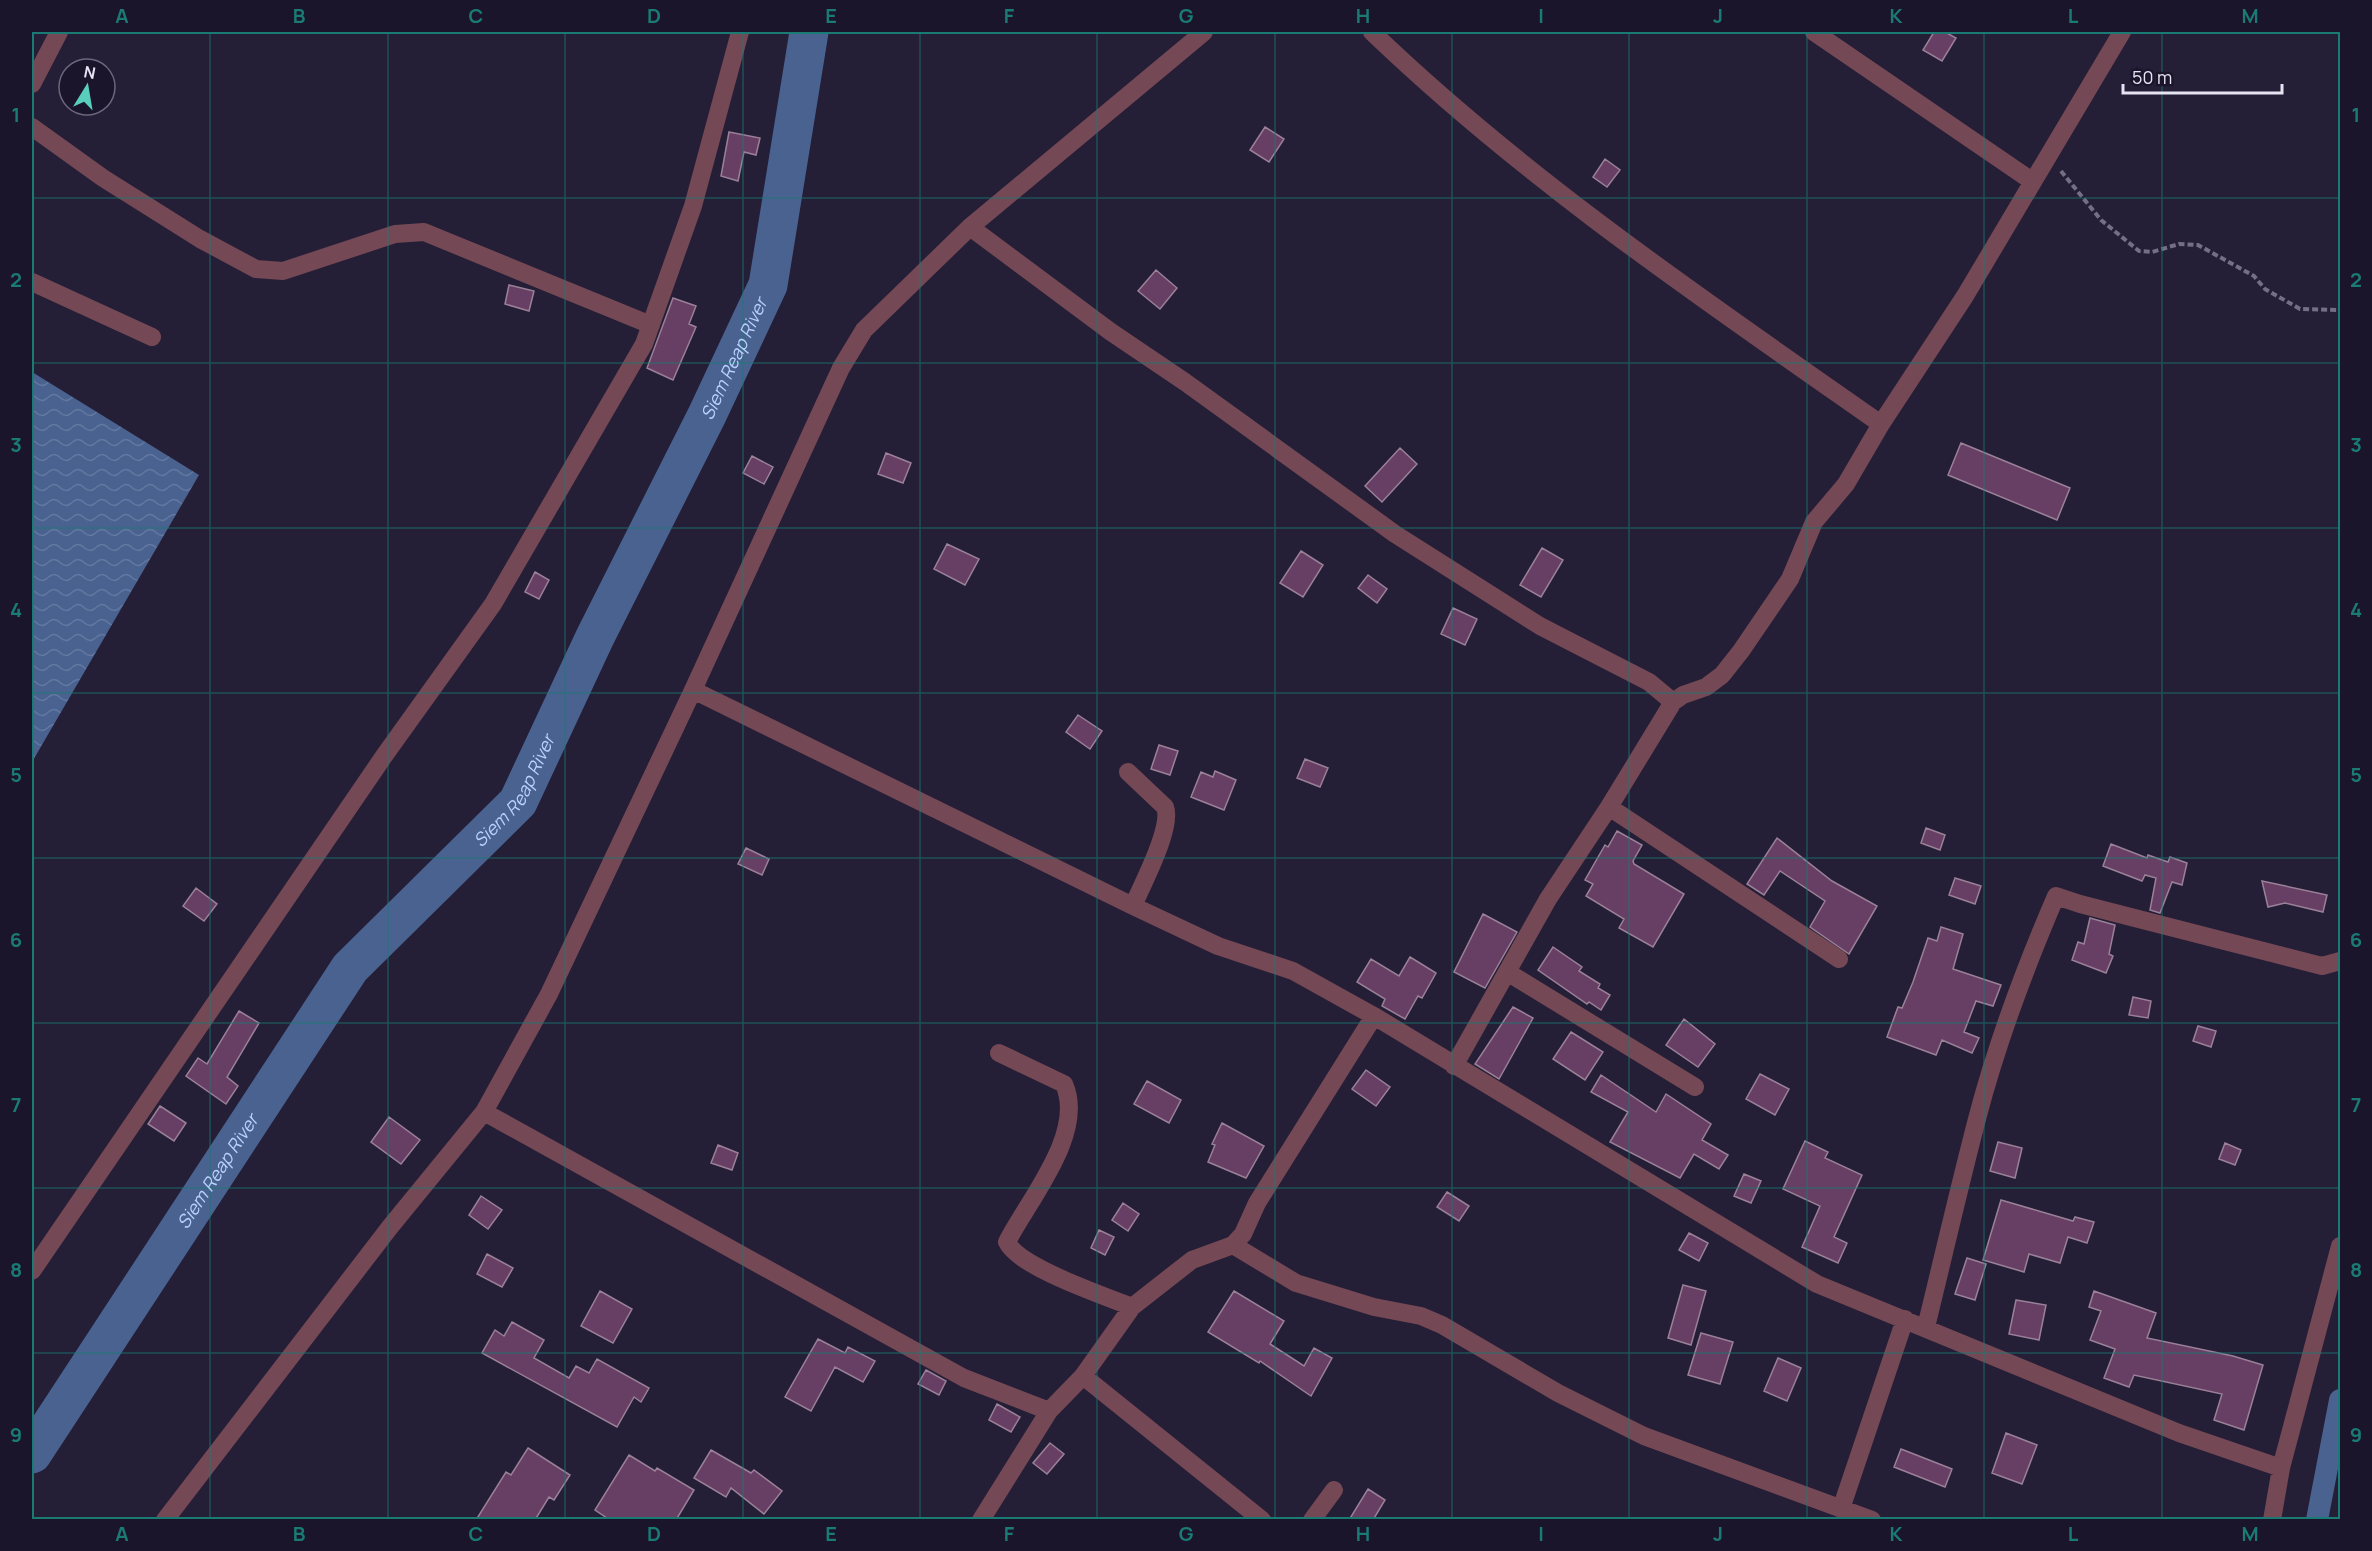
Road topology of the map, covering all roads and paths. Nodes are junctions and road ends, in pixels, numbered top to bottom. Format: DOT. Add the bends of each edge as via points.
graph roads {
  1 [pos="740,32"];
  2 [pos="1204,32"];
  3 [pos="1372,32"];
  4 [pos="1814,32"];
  5 [pos="2122,32"];
  6 [pos="52,33"];
  7 [pos="32,84"];
  8 [pos="32,127"];
  9 [pos="2047,158"];
  10 [pos="2032,181"];
  11 [pos="970,227"];
  12 [pos="32,282"];
  13 [pos="2340,310"];
  14 [pos="651,325"];
  15 [pos="152,337"];
  16 [pos="1881,424"];
  17 [pos="693,690"];
  18 [pos="1673,702"];
  19 [pos="1128,772"];
  20 [pos="1609,807"];
  21 [pos="1133,906"];
  22 [pos="1839,959"];
  23 [pos="2340,961"];
  24 [pos="1507,972"];
  25 [pos="1374,1016"];
  26 [pos="999,1053"];
  27 [pos="1454,1066"];
  28 [pos="1695,1087"];
  29 [pos="484,1112"];
  30 [pos="1233,1245"];
  31 [pos="2340,1246"];
  32 [pos="32,1271"];
  33 [pos="1132,1307"];
  34 [pos="1905,1319"];
  35 [pos="1926,1328"];
  36 [pos="1083,1376"];
  37 [pos="1049,1411"];
  38 [pos="2281,1468"];
  39 [pos="1334,1490"];
  40 [pos="1841,1509"];
  41 [pos="165,1520"];
  42 [pos="981,1520"];
  43 [pos="1262,1520"];
  44 [pos="1312,1520"];
  45 [pos="1872,1520"];
  46 [pos="2272,1520"];
  1 -- 14 [label="street" via="693,206"];
  2 -- 11 [label="street"];
  3 -- 16 [label="street" via="1524,163"];
  4 -- 10 [label="street"];
  5 -- 9 [label="street"];
  6 -- 7 [label="street"];
  8 -- 14 [label="street" via="103,178 256,269 283,272 395,234 424,232"];
  9 -- 10 [label="street"];
  9 -- 13 [label="path" via="2101,220 2134,248 2148,252 2179,244 2198,245 2254,276 2265,289 2300,309"];
  10 -- 16 [label="street" via="1965,296"];
  11 -- 17 [label="street" via="864,330 841,368"];
  11 -- 18 [label="street" via="1395,534 1540,626 1648,682"];
  12 -- 15 [label="street"];
  14 -- 32 [label="street" via="644,344 494,604 384,756"];
  16 -- 18 [label="street" via="1846,484 1814,522 1790,579 1741,651 1722,675"];
  17 -- 21 [label="street"];
  17 -- 29 [label="street" via="549,994"];
  18 -- 20 [label="street"];
  19 -- 21 [label="street" via="1167,813 1163,834"];
  20 -- 22 [label="street"];
  20 -- 24 [label="street" via="1548,899"];
  21 -- 25 [label="street" via="1218,946 1293,971"];
  23 -- 35 [label="street" via="2322,966 2056,896 2026,966 1983,1097"];
  24 -- 27 [label="street"];
  24 -- 28 [label="street"];
  25 -- 27 [label="street"];
  25 -- 30 [label="street"];
  26 -- 33 [label="street" via="1064,1084 1070,1097 1067,1132 1007,1242 1011,1252 1062,1280"];
  27 -- 34 [label="street" via="1797,1274"];
  29 -- 37 [label="street" via="964,1378"];
  29 -- 41 [label="street" via="390,1227"];
  30 -- 33 [label="street" via="1192,1260"];
  30 -- 40 [label="street" via="1296,1283 1442,1325 1558,1393 1644,1436"];
  31 -- 38 [label="street"];
  33 -- 36 [label="street"];
  34 -- 35 [label="street"];
  34 -- 40 [label="street"];
  35 -- 38 [label="street" via="2179,1433"];
  36 -- 37 [label="street"];
  36 -- 43 [label="street"];
  37 -- 42 [label="street"];
  38 -- 46 [label="street"];
  39 -- 44 [label="street"];
  40 -- 45 [label="street"];
}
